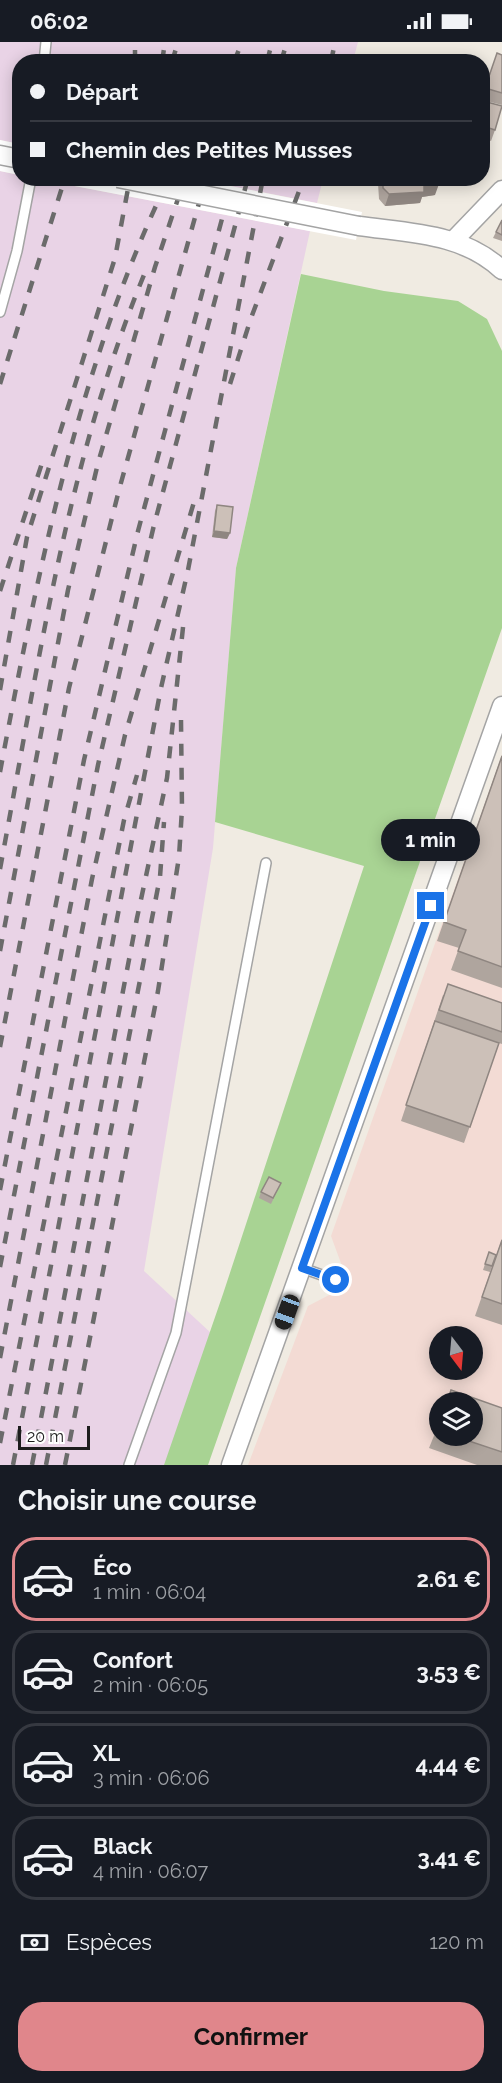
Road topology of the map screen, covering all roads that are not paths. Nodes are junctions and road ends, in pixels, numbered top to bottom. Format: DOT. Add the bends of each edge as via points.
graph roads {
  1 [pos="29,186"];
  2 [pos="158,186"];
  3 [pos="502,190"];
  4 [pos="454,240"];
  5 [pos="502,270"];
  6 [pos="0,312"];
  7 [pos="502,706"];
  8 [pos="266,863"];
  9 [pos="302,1268"];
  10 [pos="336,1280"];
  11 [pos="129,1465"];
  12 [pos="231,1465"];
  1 -- 6 [label="lane" via="17,251"];
  2 -- 4 [label="street, bridge" via="359,226"];
  3 -- 4 [label="street"];
  4 -- 5 [label="street"];
  7 -- 9 [label="street"];
  8 -- 11 [label="lane" via="176,1333"];
  9 -- 10 [label="lane"];
  9 -- 12 [label="street"];
}
